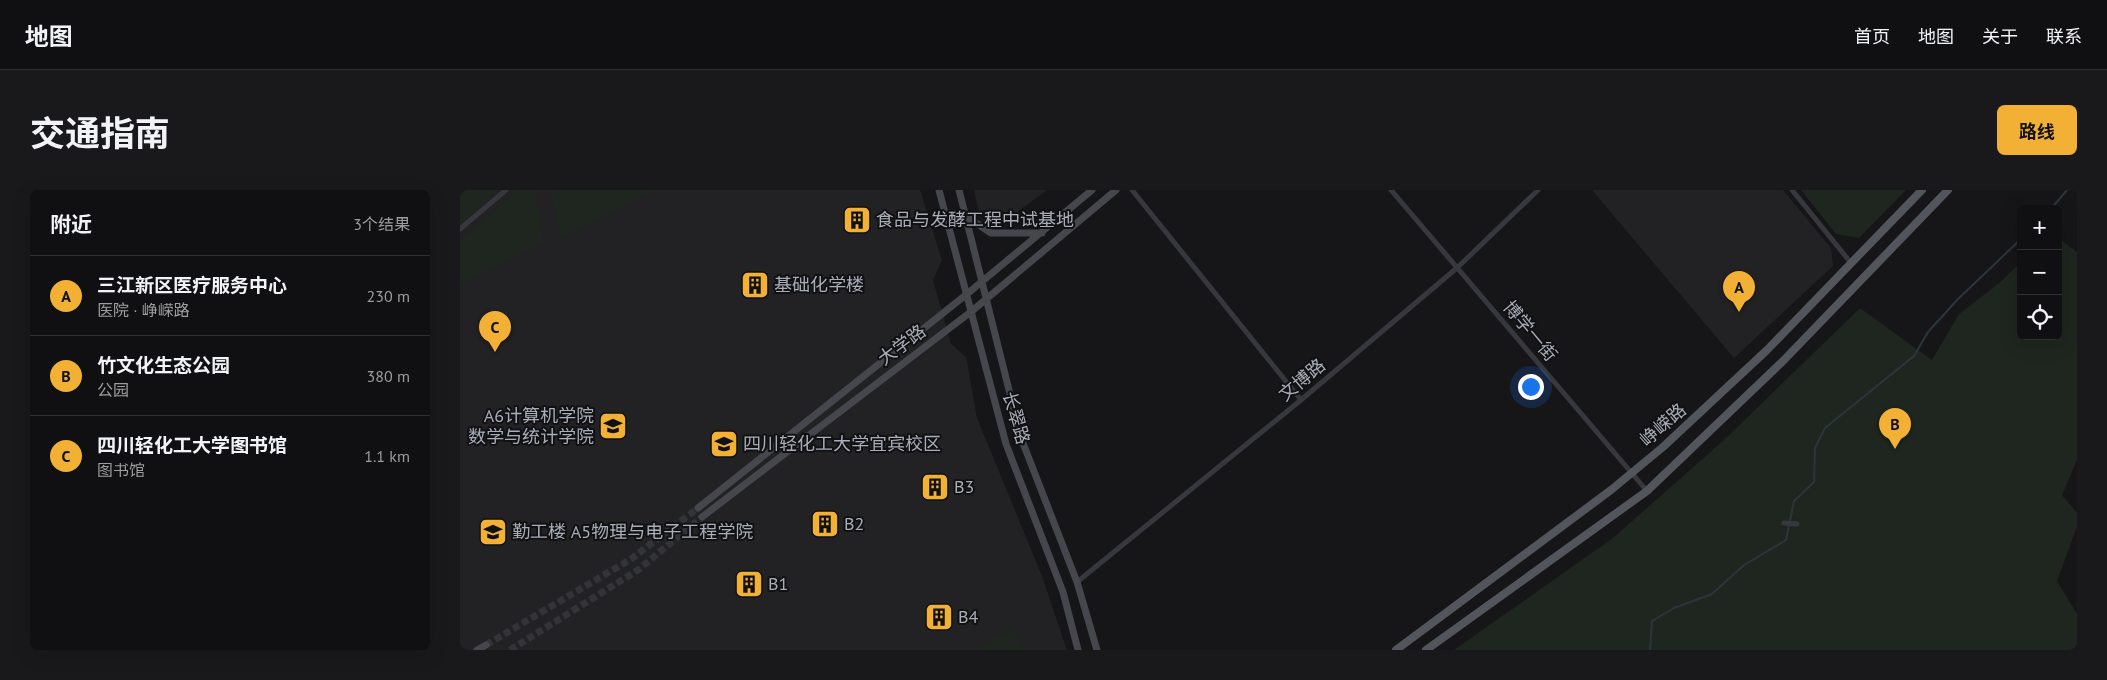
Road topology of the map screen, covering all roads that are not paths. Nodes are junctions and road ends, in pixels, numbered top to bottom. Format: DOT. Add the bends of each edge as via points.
graph roads {
  1 [pos="506,190"];
  2 [pos="939,190"];
  3 [pos="959,190"];
  4 [pos="1092,190"];
  5 [pos="1116,190"];
  6 [pos="1132,190"];
  7 [pos="1391,190"];
  8 [pos="1538,190"];
  9 [pos="1792,190"];
  10 [pos="1922,190"];
  11 [pos="1948,190"];
  12 [pos="966,217"];
  13 [pos="460,229"];
  14 [pos="1042,233"];
  15 [pos="1851,263"];
  16 [pos="1458,267"];
  17 [pos="982,282"];
  18 [pos="967,294"];
  19 [pos="986,299"];
  20 [pos="972,310"];
  21 [pos="1301,400"];
  22 [pos="1631,472"];
  23 [pos="1646,491"];
  24 [pos="698,508"];
  25 [pos="702,517"];
  26 [pos="1784,523"];
  27 [pos="1798,524"];
  28 [pos="1077,582"];
  29 [pos="486,645"];
  30 [pos="477,650"];
  31 [pos="1078,650"];
  32 [pos="1096,650"];
  33 [pos="1396,650"];
  34 [pos="1426,650"];
  1 -- 13 [label="street"];
  2 -- 18 [label="main road, 长翠路"];
  3 -- 12 [label="main road, 长翠路"];
  4 -- 14 [label="main road, 大学路"];
  5 -- 19 [label="main road, 大学路"];
  6 -- 21 [label="street"];
  7 -- 16 [label="street, 博学一街"];
  8 -- 16 [label="street, 文博路"];
  9 -- 15 [label="street"];
  10 -- 15 [label="main road, 峥嵘路"];
  11 -- 23 [label="main road, 峥嵘路" via="1783,361"];
  12 -- 14 [label="main road" via="991,233"];
  12 -- 17 [label="main road, 长翠路"];
  14 -- 17 [label="main road, 大学路"];
  15 -- 22 [label="main road, 峥嵘路" via="1767,350 1663,447"];
  16 -- 21 [label="street, 文博路"];
  16 -- 22 [label="street, 博学一街"];
  17 -- 18 [label="main road, 大学路"];
  17 -- 19 [label="main road, 长翠路"];
  18 -- 20 [label="main road, 长翠路"];
  18 -- 24 [label="main road, 大学路"];
  19 -- 20 [label="main road, 大学路"];
  19 -- 28 [label="main road, 长翠路" via="1021,438"];
  20 -- 25 [label="main road, 大学路"];
  20 -- 31 [label="main road, 长翠路" via="1006,444 1063,592"];
  21 -- 28 [label="street, 文博路"];
  22 -- 23 [label="street, 博学一街"];
  22 -- 33 [label="main road, 峥嵘路"];
  23 -- 34 [label="main road, 峥嵘路"];
  26 -- 27 [label="street"];
  28 -- 32 [label="main road, 长翠路"];
  29 -- 30 [label="main road"];
}
